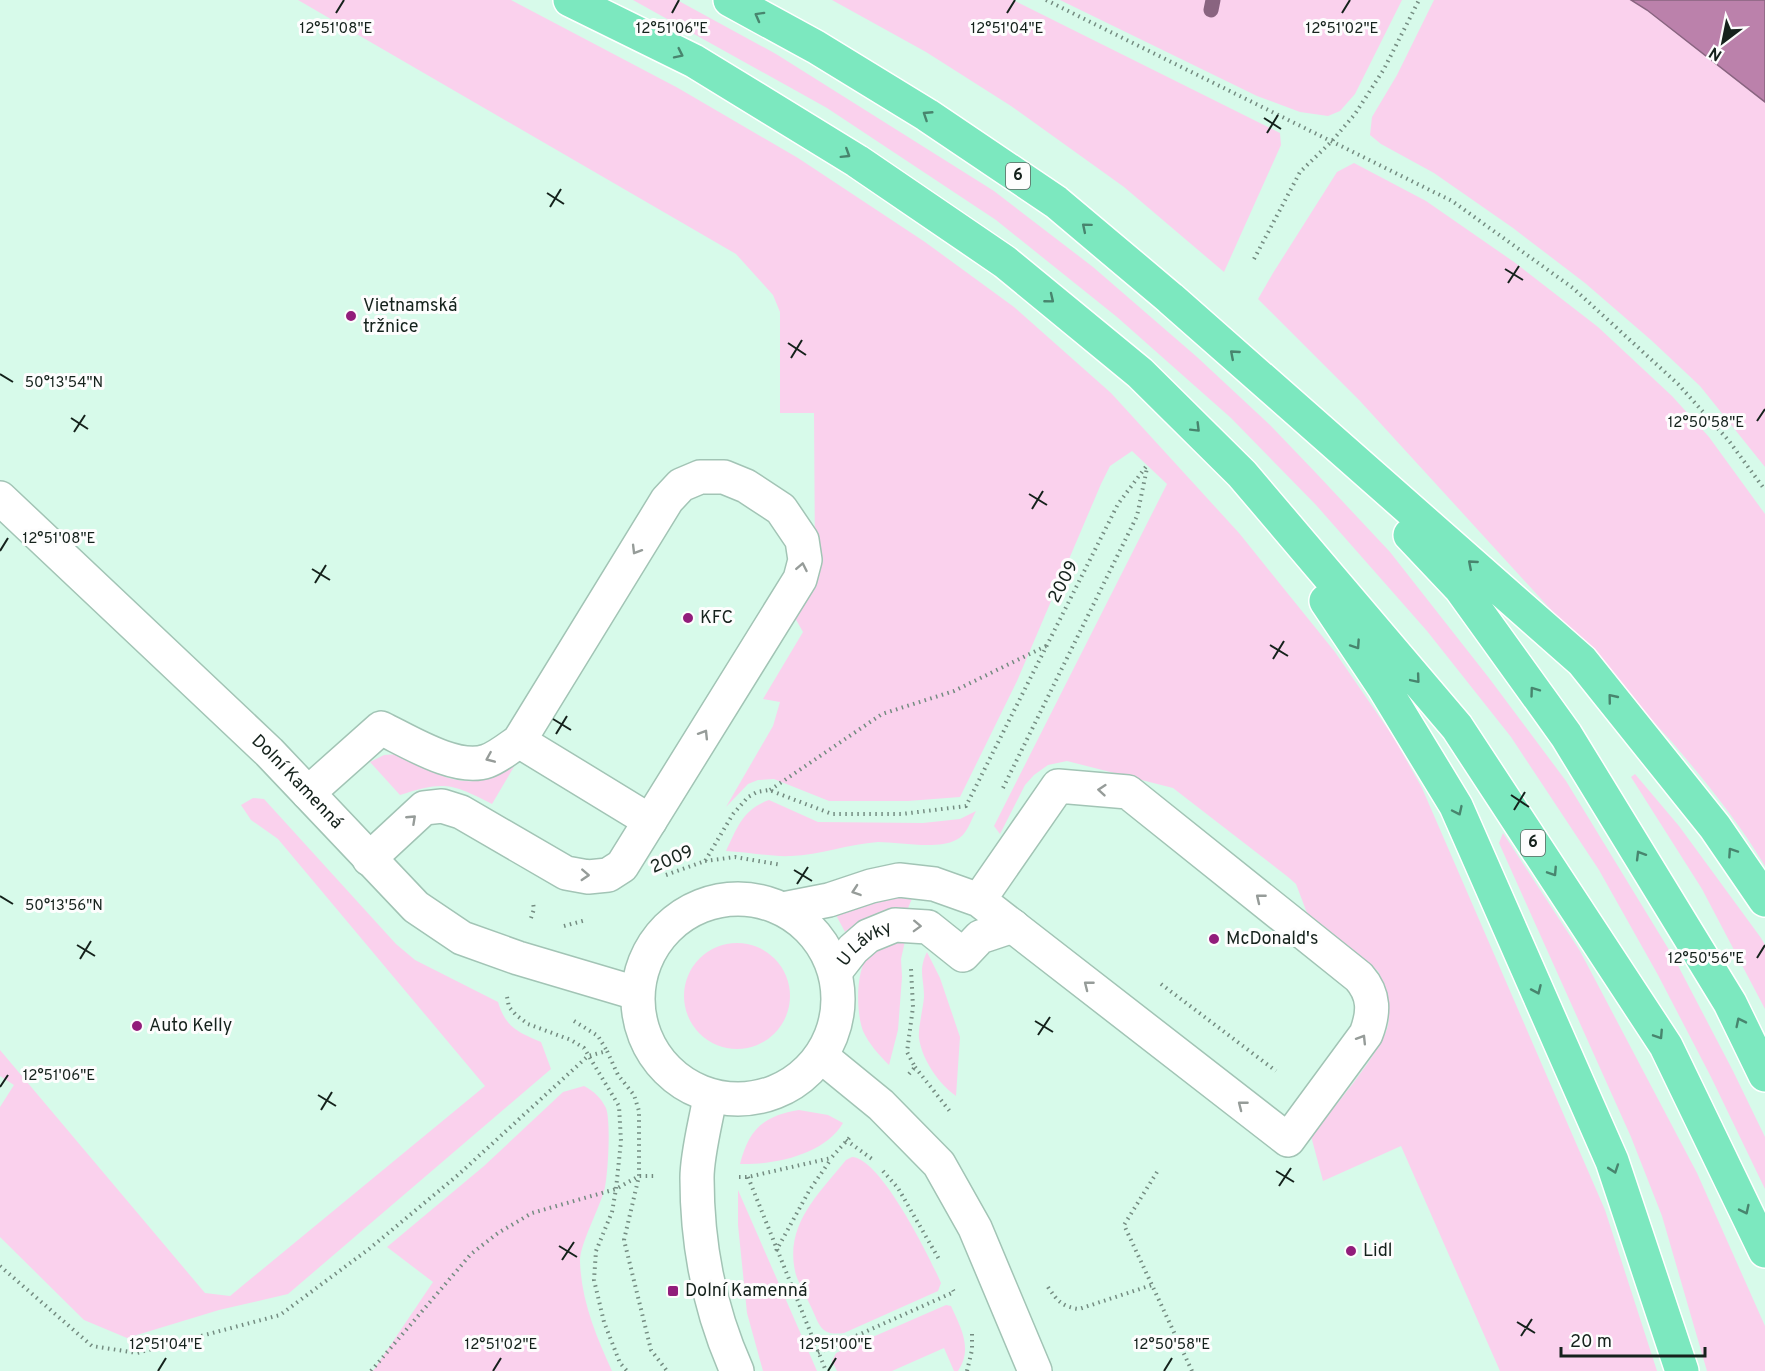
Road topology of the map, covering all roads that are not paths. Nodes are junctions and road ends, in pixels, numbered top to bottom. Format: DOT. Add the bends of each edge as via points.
graph roads {
  1 [pos="570,0"];
  2 [pos="730,0"];
  3 [pos="1278,393"];
  4 [pos="1242,474"];
  5 [pos="0,498"];
  6 [pos="519,741"];
  7 [pos="308,793"];
  8 [pos="650,821"];
  9 [pos="369,859"];
  10 [pos="979,900"];
  11 [pos="1765,900"];
  12 [pos="783,909"];
  13 [pos="1013,926"];
  14 [pos="835,972"];
  15 [pos="636,993"];
  16 [pos="821,1056"];
  17 [pos="1765,1075"];
  18 [pos="710,1096"];
  19 [pos="1765,1251"];
  20 [pos="737,1371"];
  21 [pos="1035,1371"];
  22 [pos="1682,1371"];
  1 -- 4 [label="highway, 6, one-way" via="694,61 856,160 1005,262 1140,373"];
  3 -- 2 [label="highway, 6, one-way" via="1056,201 816,46"];
  11 -- 3 [label="highway, one-way" via="1715,827 1582,661"];
  17 -- 3 [label="highway, 6, one-way" via="1730,1003 1566,735 1461,589"];
  4 -- 19 [label="highway, 6, one-way" via="1457,727 1666,1046"];
  4 -- 22 [label="highway, one-way" via="1383,686 1456,806 1612,1161"];
  5 -- 7 [label="street, Dolní Kamenná"];
  6 -- 7 [label="street, one-way" via="486,762 466,764 381,728"];
  6 -- 8 [label="street"];
  8 -- 6 [label="street, one-way" via="800,579 805,560 802,540 781,509 746,486 724,477 700,477 681,485 667,500"];
  7 -- 9 [label="street, Dolní Kamenná"];
  9 -- 8 [label="street, one-way" via="423,808 442,806 461,812 566,873 608,875 622,866"];
  9 -- 15 [label="street, Dolní Kamenná" via="416,907 462,938"];
  10 -- 12 [label="street, one-way" via="934,884 899,880"];
  10 -- 13 [label="street"];
  10 -- 13 [label="street" via="1058,786 1128,792 1359,977 1368,987 1372,1020 1329,1087 1288,1140"];
  12 -- 14 [label="street" via="806,925 824,946"];
  12 -- 15 [label="street" via="757,900 722,899 690,909 663,930 644,959"];
  14 -- 13 [label="street, U Lávky, one-way" via="868,936 895,925 928,927 963,955 980,937"];
  14 -- 16 [label="street" via="838,1000 834,1027"];
  15 -- 18 [label="street" via="640,1027 655,1057 680,1082"];
  16 -- 18 [label="street" via="800,1078 772,1094 742,1100"];
  16 -- 21 [label="street" via="882,1105 939,1164 975,1228"];
  18 -- 20 [label="street" via="697,1177 703,1261 723,1338"];
}
